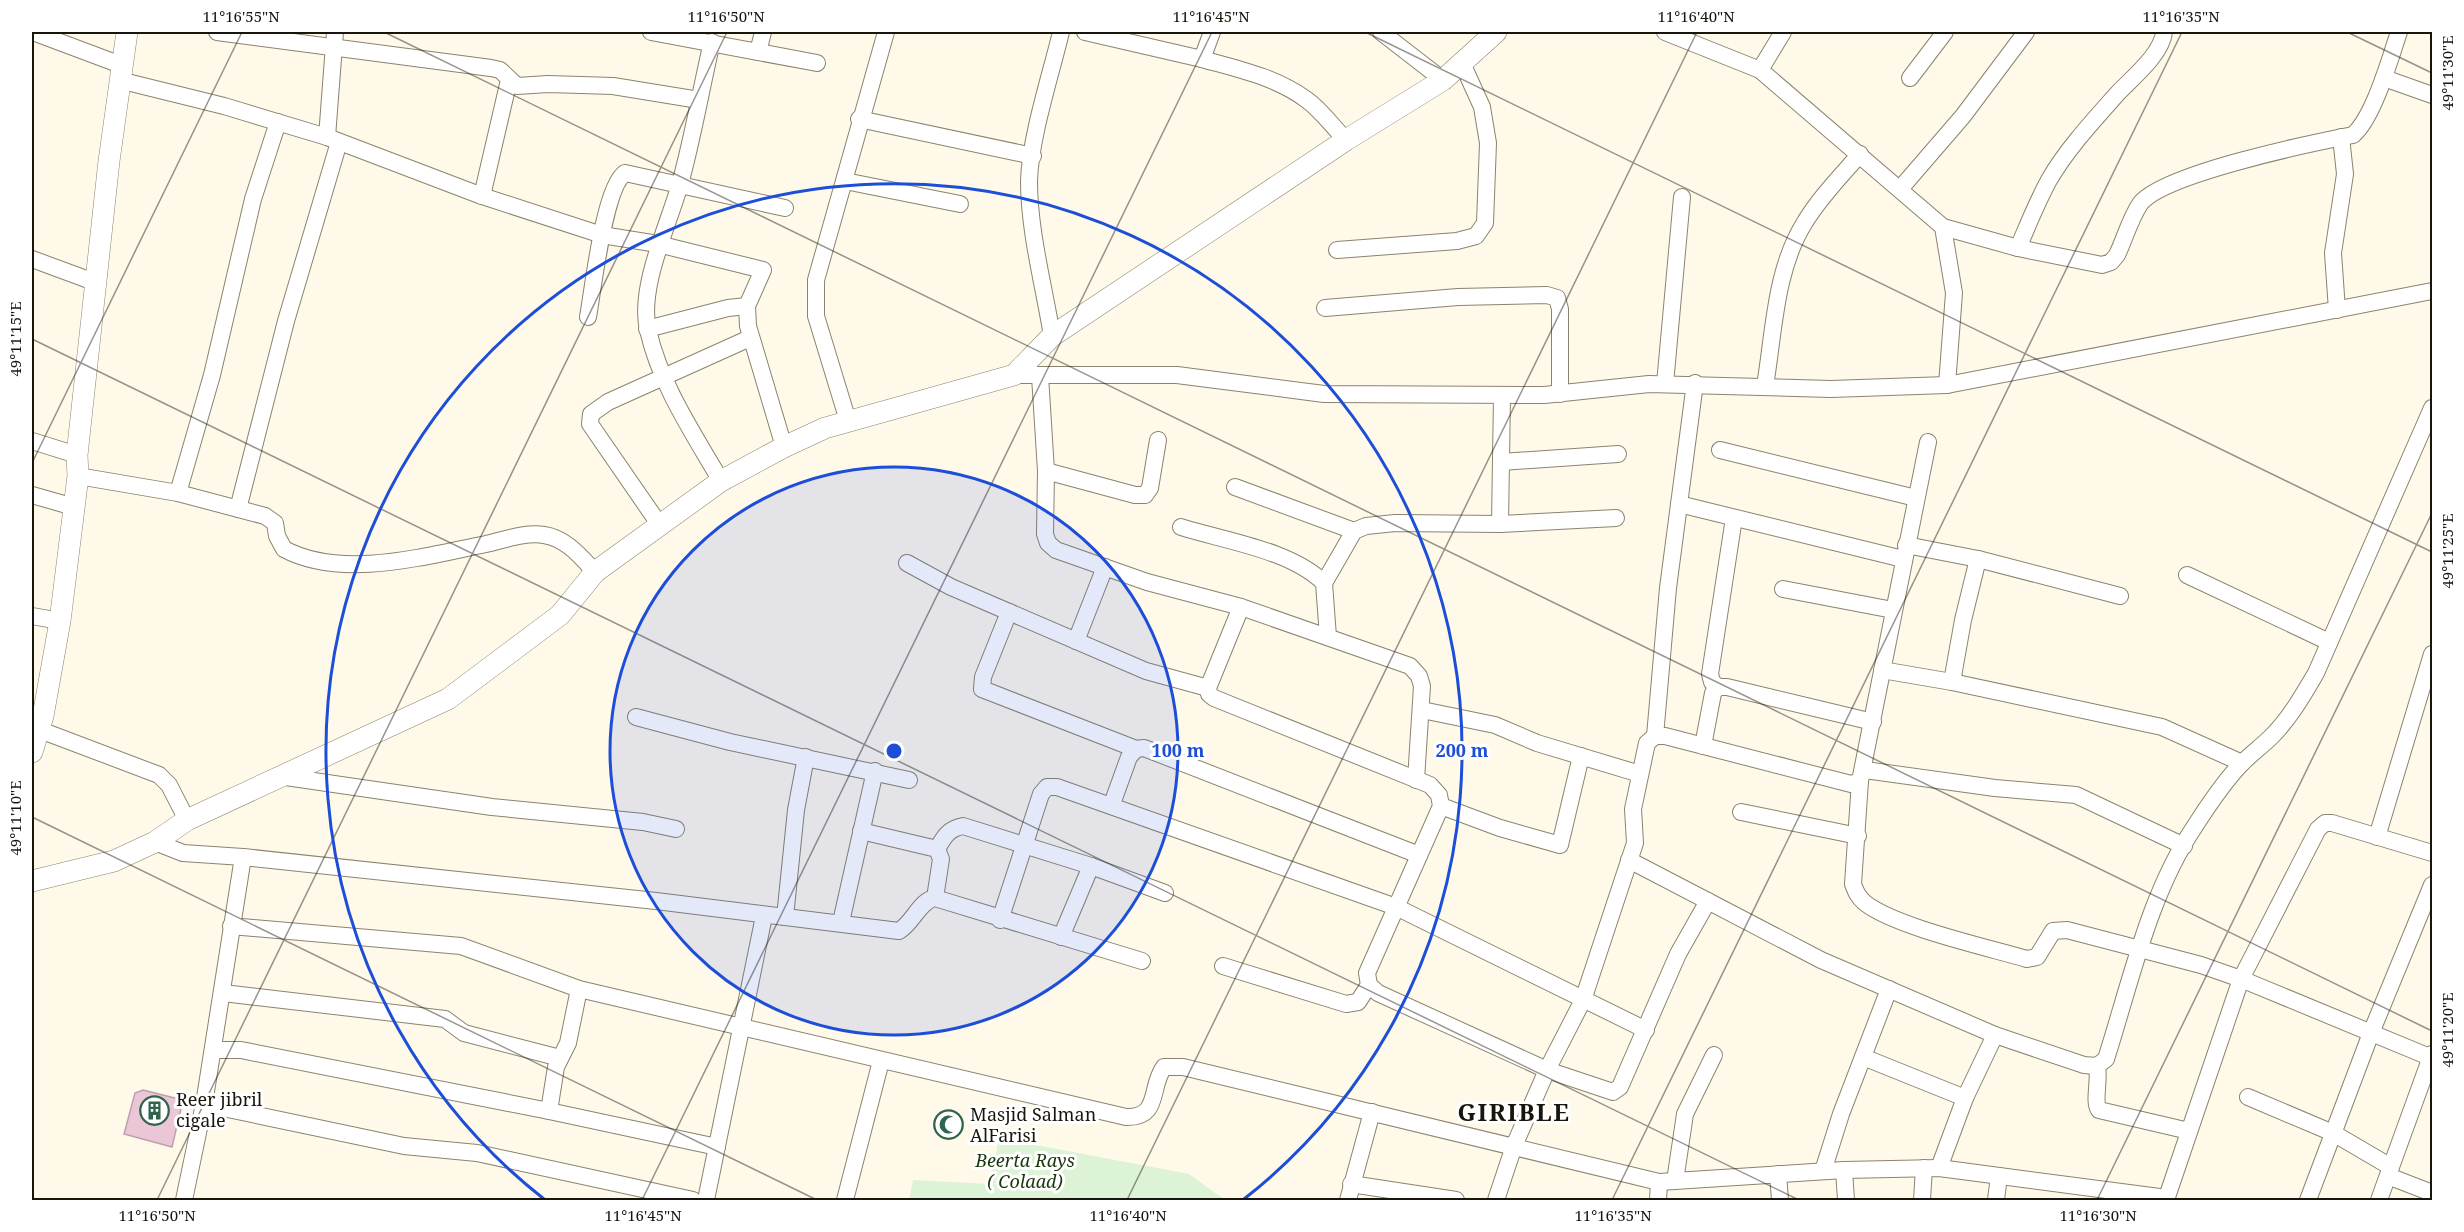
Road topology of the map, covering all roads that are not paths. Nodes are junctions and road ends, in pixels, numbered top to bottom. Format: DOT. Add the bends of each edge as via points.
graph roads {
  1 [pos="33,32"];
  2 [pos="127,32"];
  3 [pos="217,32"];
  4 [pos="651,32"];
  5 [pos="762,32"];
  6 [pos="886,32"];
  7 [pos="1062,32"];
  8 [pos="1085,32"];
  9 [pos="1212,32"];
  10 [pos="1381,32"];
  11 [pos="1496,32"];
  12 [pos="1665,32"];
  13 [pos="1783,32"];
  14 [pos="1945,32"];
  15 [pos="2026,32"];
  16 [pos="2164,32"];
  17 [pos="2399,32"];
  18 [pos="1136,37"];
  19 [pos="334,39"];
  20 [pos="712,42"];
  21 [pos="758,52"];
  22 [pos="1202,59"];
  23 [pos="817,63"];
  24 [pos="1462,63"];
  25 [pos="1760,70"];
  26 [pos="120,72"];
  27 [pos="1910,78"];
  28 [pos="2384,78"];
  29 [pos="509,80"];
  30 [pos="1443,80"];
  31 [pos="2433,95"];
  32 [pos="699,100"];
  33 [pos="859,119"];
  34 [pos="278,122"];
  35 [pos="2341,137"];
  36 [pos="333,140"];
  37 [pos="1346,140"];
  38 [pos="1860,154"];
  39 [pos="1033,156"];
  40 [pos="845,181"];
  41 [pos="680,186"];
  42 [pos="1900,189"];
  43 [pos="482,196"];
  44 [pos="1682,197"];
  45 [pos="960,204"];
  46 [pos="785,208"];
  47 [pos="1943,227"];
  48 [pos="602,235"];
  49 [pos="658,244"];
  50 [pos="2018,248"];
  51 [pos="1337,250"];
  52 [pos="32,260"];
  53 [pos="97,282"];
  54 [pos="2433,291"];
  55 [pos="747,306"];
  56 [pos="1325,308"];
  57 [pos="2337,310"];
  58 [pos="588,317"];
  59 [pos="647,329"];
  60 [pos="1052,336"];
  61 [pos="750,338"];
  62 [pos="1014,375"];
  63 [pos="664,376"];
  64 [pos="1041,376"];
  65 [pos="1695,383"];
  66 [pos="1665,384"];
  67 [pos="1947,385"];
  68 [pos="1765,386"];
  69 [pos="1560,394"];
  70 [pos="1502,395"];
  71 [pos="2433,408"];
  72 [pos="848,421"];
  73 [pos="1158,440"];
  74 [pos="32,441"];
  75 [pos="1928,442"];
  76 [pos="784,447"];
  77 [pos="1720,450"];
  78 [pos="1618,454"];
  79 [pos="77,455"];
  80 [pos="1501,462"];
  81 [pos="1046,471"];
  82 [pos="78,476"];
  83 [pos="721,481"];
  84 [pos="1235,487"];
  85 [pos="178,493"];
  86 [pos="32,495"];
  87 [pos="1917,498"];
  88 [pos="1679,504"];
  89 [pos="74,507"];
  90 [pos="238,509"];
  91 [pos="1616,518"];
  92 [pos="1734,518"];
  93 [pos="659,524"];
  94 [pos="1500,524"];
  95 [pos="1180,527"];
  96 [pos="1354,531"];
  97 [pos="1905,552"];
  98 [pos="1978,559"];
  99 [pos="907,563"];
  100 [pos="1105,567"];
  101 [pos="595,572"];
  102 [pos="2187,575"];
  103 [pos="1324,583"];
  104 [pos="1783,589"];
  105 [pos="2120,596"];
  106 [pos="1241,607"];
  107 [pos="1893,610"];
  108 [pos="1009,612"];
  109 [pos="32,616"];
  110 [pos="60,621"];
  111 [pos="1328,637"];
  112 [pos="1076,641"];
  113 [pos="2329,642"];
  114 [pos="2433,654"];
  115 [pos="1882,670"];
  116 [pos="1952,682"];
  117 [pos="1718,687"];
  118 [pos="1208,688"];
  119 [pos="1422,710"];
  120 [pos="636,717"];
  121 [pos="1873,722"];
  122 [pos="40,730"];
  123 [pos="1655,736"];
  124 [pos="1703,746"];
  125 [pos="1136,749"];
  126 [pos="32,752"];
  127 [pos="1581,756"];
  128 [pos="806,757"];
  129 [pos="2242,763"];
  130 [pos="875,771"];
  131 [pos="1641,774"];
  132 [pos="1863,775"];
  133 [pos="279,776"];
  134 [pos="909,780"];
  135 [pos="1416,780"];
  136 [pos="1112,804"];
  137 [pos="1441,806"];
  138 [pos="1741,812"];
  139 [pos="187,820"];
  140 [pos="676,829"];
  141 [pos="861,831"];
  142 [pos="1858,836"];
  143 [pos="2377,837"];
  144 [pos="155,842"];
  145 [pos="1024,845"];
  146 [pos="2184,846"];
  147 [pos="937,849"];
  148 [pos="2433,853"];
  149 [pos="1419,855"];
  150 [pos="243,857"];
  151 [pos="1629,861"];
  152 [pos="1091,866"];
  153 [pos="32,881"];
  154 [pos="2433,885"];
  155 [pos="1165,892"];
  156 [pos="935,898"];
  157 [pos="1707,901"];
  158 [pos="1396,907"];
  159 [pos="764,915"];
  160 [pos="785,917"];
  161 [pos="1000,920"];
  162 [pos="841,922"];
  163 [pos="231,926"];
  164 [pos="1061,938"];
  165 [pos="2140,949"];
  166 [pos="1142,961"];
  167 [pos="1223,966"];
  168 [pos="2241,979"];
  169 [pos="1369,985"];
  170 [pos="579,989"];
  171 [pos="1889,989"];
  172 [pos="223,993"];
  173 [pos="1583,1000"];
  174 [pos="742,1026"];
  175 [pos="1646,1030"];
  176 [pos="2371,1033"];
  177 [pos="1995,1035"];
  178 [pos="214,1050"];
  179 [pos="1714,1055"];
  180 [pos="1863,1057"];
  181 [pos="2432,1057"];
  182 [pos="560,1058"];
  183 [pos="881,1060"];
  184 [pos="2097,1066"];
  185 [pos="1548,1070"];
  186 [pos="2248,1097"];
  187 [pos="1965,1098"];
  188 [pos="204,1104"];
  189 [pos="549,1111"];
  190 [pos="1372,1112"];
  191 [pos="2189,1131"];
  192 [pos="2333,1133"];
  193 [pos="1514,1146"];
  194 [pos="717,1147"];
  195 [pos="1931,1168"];
  196 [pos="1844,1170"];
  197 [pos="1823,1171"];
  198 [pos="2390,1171"];
  199 [pos="1778,1174"];
  200 [pos="1999,1176"];
  201 [pos="1667,1181"];
  202 [pos="1350,1192"];
  203 [pos="2433,1193"];
  204 [pos="2166,1199"];
  205 [pos="184,1200"];
  206 [pos="693,1200"];
  207 [pos="706,1200"];
  208 [pos="844,1200"];
  209 [pos="1456,1200"];
  210 [pos="1496,1200"];
  211 [pos="1659,1200"];
  212 [pos="1780,1200"];
  213 [pos="1846,1200"];
  214 [pos="1922,1200"];
  215 [pos="1996,1200"];
  216 [pos="2308,1200"];
  217 [pos="2379,1200"];
  1 -- 26 [label="street"];
  2 -- 26 [label="street"];
  3 -- 19 [label="street"];
  4 -- 20 [label="street"];
  5 -- 21 [label="street"];
  6 -- 33 [label="street"];
  7 -- 39 [label="street"];
  8 -- 18 [label="street"];
  9 -- 22 [label="street"];
  10 -- 30 [label="street"];
  11 -- 24 [label="street"];
  12 -- 25 [label="street"];
  13 -- 25 [label="street"];
  14 -- 27 [label="street"];
  15 -- 42 [label="street" via="1963,116"];
  16 -- 50 [label="street" via="2151,57 2061,161"];
  17 -- 28 [label="street"];
  18 -- 22 [label="street"];
  19 -- 29 [label="street" via="500,70"];
  19 -- 36 [label="street"];
  20 -- 21 [label="street"];
  20 -- 32 [label="street"];
  21 -- 23 [label="street"];
  22 -- 37 [label="street" via="1287,87 1308,101"];
  24 -- 30 [label="street"];
  24 -- 51 [label="street" via="1482,107 1488,143 1485,223 1476,236 1457,241"];
  25 -- 38 [label="street"];
  26 -- 34 [label="street"];
  26 -- 53 [label="street"];
  28 -- 31 [label="street"];
  28 -- 35 [label="street" via="2361,129"];
  29 -- 32 [label="street" via="517,86 613,86"];
  29 -- 43 [label="street"];
  30 -- 37 [label="street"];
  32 -- 41 [label="street"];
  33 -- 39 [label="street"];
  33 -- 40 [label="street"];
  34 -- 36 [label="street"];
  34 -- 85 [label="street" via="253,199 212,375"];
  35 -- 50 [label="street" via="2171,182 2141,203 2111,262 2089,264"];
  35 -- 57 [label="street" via="2344,191 2333,253"];
  36 -- 43 [label="street"];
  36 -- 90 [label="street"];
  37 -- 60 [label="street"];
  38 -- 42 [label="street"];
  38 -- 68 [label="street" via="1803,224 1784,267"];
  39 -- 60 [label="street" via="1029,180 1031,210"];
  40 -- 45 [label="street"];
  40 -- 72 [label="street" via="817,272 814,301"];
  41 -- 46 [label="street"];
  41 -- 48 [label="street" via="628,172 622,175"];
  41 -- 49 [label="street"];
  42 -- 47 [label="street"];
  43 -- 48 [label="street"];
  44 -- 66 [label="street"];
  47 -- 50 [label="street"];
  47 -- 67 [label="street" via="1954,293"];
  48 -- 49 [label="street"];
  48 -- 58 [label="street"];
  49 -- 55 [label="street" via="763,270"];
  49 -- 59 [label="street" via="647,305"];
  52 -- 53 [label="street"];
  53 -- 79 [label="street"];
  54 -- 57 [label="street"];
  55 -- 59 [label="street"];
  55 -- 61 [label="street"];
  56 -- 69 [label="street" via="1458,297 1557,298"];
  57 -- 67 [label="street"];
  59 -- 63 [label="street"];
  60 -- 62 [label="street"];
  61 -- 63 [label="street"];
  61 -- 76 [label="street"];
  62 -- 64 [label="street"];
  62 -- 72 [label="street"];
  63 -- 83 [label="street"];
  63 -- 93 [label="street" via="608,402 590,418 590,424"];
  64 -- 70 [label="street" via="1177,375 1324,394"];
  64 -- 81 [label="street"];
  65 -- 66 [label="street"];
  65 -- 68 [label="street"];
  65 -- 88 [label="street"];
  66 -- 69 [label="street"];
  67 -- 68 [label="street" via="1831,389"];
  69 -- 70 [label="street"];
  70 -- 80 [label="street"];
  71 -- 113 [label="street"];
  72 -- 76 [label="street"];
  73 -- 81 [label="street" via="1150,488 1145,495"];
  74 -- 79 [label="street"];
  75 -- 87 [label="street"];
  76 -- 83 [label="street"];
  77 -- 87 [label="street"];
  78 -- 80 [label="street"];
  79 -- 82 [label="street"];
  80 -- 94 [label="street"];
  81 -- 100 [label="street" via="1048,543 1056,550"];
  82 -- 85 [label="street"];
  82 -- 89 [label="street"];
  83 -- 93 [label="street"];
  84 -- 96 [label="street"];
  85 -- 90 [label="street"];
  86 -- 89 [label="street"];
  87 -- 97 [label="street"];
  88 -- 92 [label="street"];
  88 -- 123 [label="street"];
  89 -- 110 [label="street"];
  90 -- 101 [label="street" via="273,520 284,549 307,559 385,563 544,534 565,543"];
  91 -- 94 [label="street"];
  92 -- 97 [label="street"];
  92 -- 117 [label="street" via="1710,674"];
  93 -- 101 [label="street"];
  94 -- 96 [label="street" via="1395,523"];
  95 -- 103 [label="street" via="1310,568"];
  96 -- 103 [label="street"];
  97 -- 98 [label="street"];
  97 -- 107 [label="street"];
  98 -- 105 [label="street"];
  98 -- 116 [label="street"];
  99 -- 108 [label="street"];
  100 -- 106 [label="street"];
  100 -- 112 [label="street"];
  101 -- 133 [label="street" via="560,615 448,699"];
  102 -- 113 [label="street"];
  103 -- 111 [label="street"];
  104 -- 107 [label="street"];
  106 -- 111 [label="street"];
  106 -- 118 [label="street"];
  107 -- 115 [label="street"];
  108 -- 112 [label="street"];
  108 -- 125 [label="street" via="983,677 982,689"];
  109 -- 110 [label="street"];
  110 -- 122 [label="street"];
  111 -- 119 [label="street" via="1410,666 1422,686"];
  112 -- 118 [label="street" via="1146,671"];
  113 -- 129 [label="street" via="2299,702 2272,736"];
  114 -- 143 [label="street"];
  115 -- 116 [label="street"];
  115 -- 121 [label="street"];
  116 -- 129 [label="street" via="2162,728"];
  117 -- 121 [label="street"];
  117 -- 124 [label="street" via="1713,693"];
  118 -- 135 [label="street" via="1214,698"];
  119 -- 127 [label="street" via="1495,725"];
  119 -- 135 [label="street"];
  120 -- 128 [label="street"];
  121 -- 132 [label="street"];
  122 -- 126 [label="street"];
  122 -- 139 [label="street" via="159,775"];
  123 -- 124 [label="street"];
  123 -- 131 [label="street" via="1647,743"];
  124 -- 132 [label="street" via="1851,784"];
  125 -- 136 [label="street" via="1129,757"];
  125 -- 149 [label="street" via="1144,748"];
  127 -- 131 [label="street"];
  127 -- 137 [label="street" via="1560,845"];
  128 -- 130 [label="street"];
  128 -- 160 [label="street" via="796,810"];
  129 -- 146 [label="street"];
  130 -- 134 [label="street"];
  130 -- 141 [label="street"];
  131 -- 151 [label="street" via="1634,809 1635,843"];
  132 -- 142 [label="street"];
  132 -- 146 [label="street" via="2076,795"];
  133 -- 139 [label="street"];
  133 -- 140 [label="street"];
  135 -- 137 [label="street" via="1430,785 1439,795"];
  136 -- 145 [label="street" via="1047,787"];
  136 -- 158 [label="street"];
  137 -- 149 [label="street"];
  138 -- 142 [label="street"];
  139 -- 144 [label="street"];
  141 -- 147 [label="street"];
  141 -- 162 [label="street"];
  142 -- 165 [label="street" via="1853,884 1857,895 1867,904 1907,922 2027,959 2037,957 2053,931 2067,930"];
  143 -- 148 [label="street"];
  143 -- 168 [label="street" via="2332,823 2318,829"];
  144 -- 150 [label="street" via="183,853"];
  144 -- 153 [label="street" via="114,861"];
  145 -- 147 [label="street" via="963,826 946,833"];
  145 -- 152 [label="street"];
  145 -- 161 [label="street"];
  146 -- 165 [label="street"];
  147 -- 156 [label="street" via="940,859"];
  149 -- 158 [label="street"];
  150 -- 159 [label="street"];
  150 -- 163 [label="street"];
  151 -- 157 [label="street"];
  151 -- 173 [label="street"];
  152 -- 155 [label="street"];
  152 -- 164 [label="street"];
  154 -- 176 [label="street"];
  156 -- 161 [label="street"];
  156 -- 162 [label="street" via="925,902 910,925 899,931"];
  157 -- 171 [label="street" via="1821,960"];
  157 -- 175 [label="street" via="1678,954"];
  158 -- 169 [label="street" via="1367,973"];
  158 -- 173 [label="street"];
  159 -- 160 [label="street"];
  159 -- 174 [label="street"];
  160 -- 162 [label="street"];
  161 -- 164 [label="street"];
  163 -- 170 [label="street" via="461,946"];
  163 -- 172 [label="street"];
  164 -- 166 [label="street"];
  165 -- 168 [label="street"];
  165 -- 184 [label="street" via="2106,1059"];
  167 -- 169 [label="street" via="1346,1004 1358,1002"];
  168 -- 176 [label="street"];
  168 -- 191 [label="street"];
  169 -- 185 [label="street" via="1378,993"];
  170 -- 174 [label="street"];
  170 -- 182 [label="street" via="568,1043"];
  171 -- 177 [label="street"];
  171 -- 180 [label="street"];
  172 -- 178 [label="street"];
  172 -- 182 [label="street" via="446,1018 470,1035"];
  173 -- 175 [label="street"];
  173 -- 185 [label="street"];
  174 -- 183 [label="street"];
  174 -- 194 [label="street"];
  175 -- 185 [label="street" via="1620,1087 1613,1092"];
  176 -- 181 [label="street"];
  176 -- 192 [label="street"];
  177 -- 184 [label="street"];
  177 -- 187 [label="street"];
  178 -- 188 [label="street"];
  178 -- 189 [label="street" via="241,1050"];
  179 -- 201 [label="street" via="1685,1114"];
  180 -- 187 [label="street"];
  180 -- 197 [label="street"];
  181 -- 198 [label="street"];
  182 -- 189 [label="street"];
  183 -- 190 [label="street" via="1126,1116 1146,1113 1162,1070 1170,1066"];
  183 -- 208 [label="street"];
  184 -- 191 [label="street" via="2100,1080 2095,1102 2099,1110"];
  185 -- 193 [label="street"];
  186 -- 192 [label="street"];
  187 -- 195 [label="street"];
  188 -- 205 [label="street"];
  188 -- 206 [label="street" via="404,1146 477,1153"];
  189 -- 194 [label="street"];
  190 -- 193 [label="street"];
  190 -- 202 [label="street"];
  191 -- 204 [label="street"];
  192 -- 198 [label="street"];
  192 -- 216 [label="street"];
  193 -- 201 [label="street"];
  193 -- 210 [label="street"];
  194 -- 207 [label="street"];
  195 -- 196 [label="street"];
  195 -- 200 [label="street"];
  195 -- 214 [label="street"];
  196 -- 197 [label="street"];
  196 -- 213 [label="street"];
  197 -- 199 [label="street"];
  198 -- 203 [label="street"];
  198 -- 217 [label="street"];
  199 -- 201 [label="street"];
  199 -- 212 [label="street"];
  200 -- 204 [label="street"];
  200 -- 215 [label="street"];
  201 -- 211 [label="street"];
  202 -- 209 [label="street"];
}
